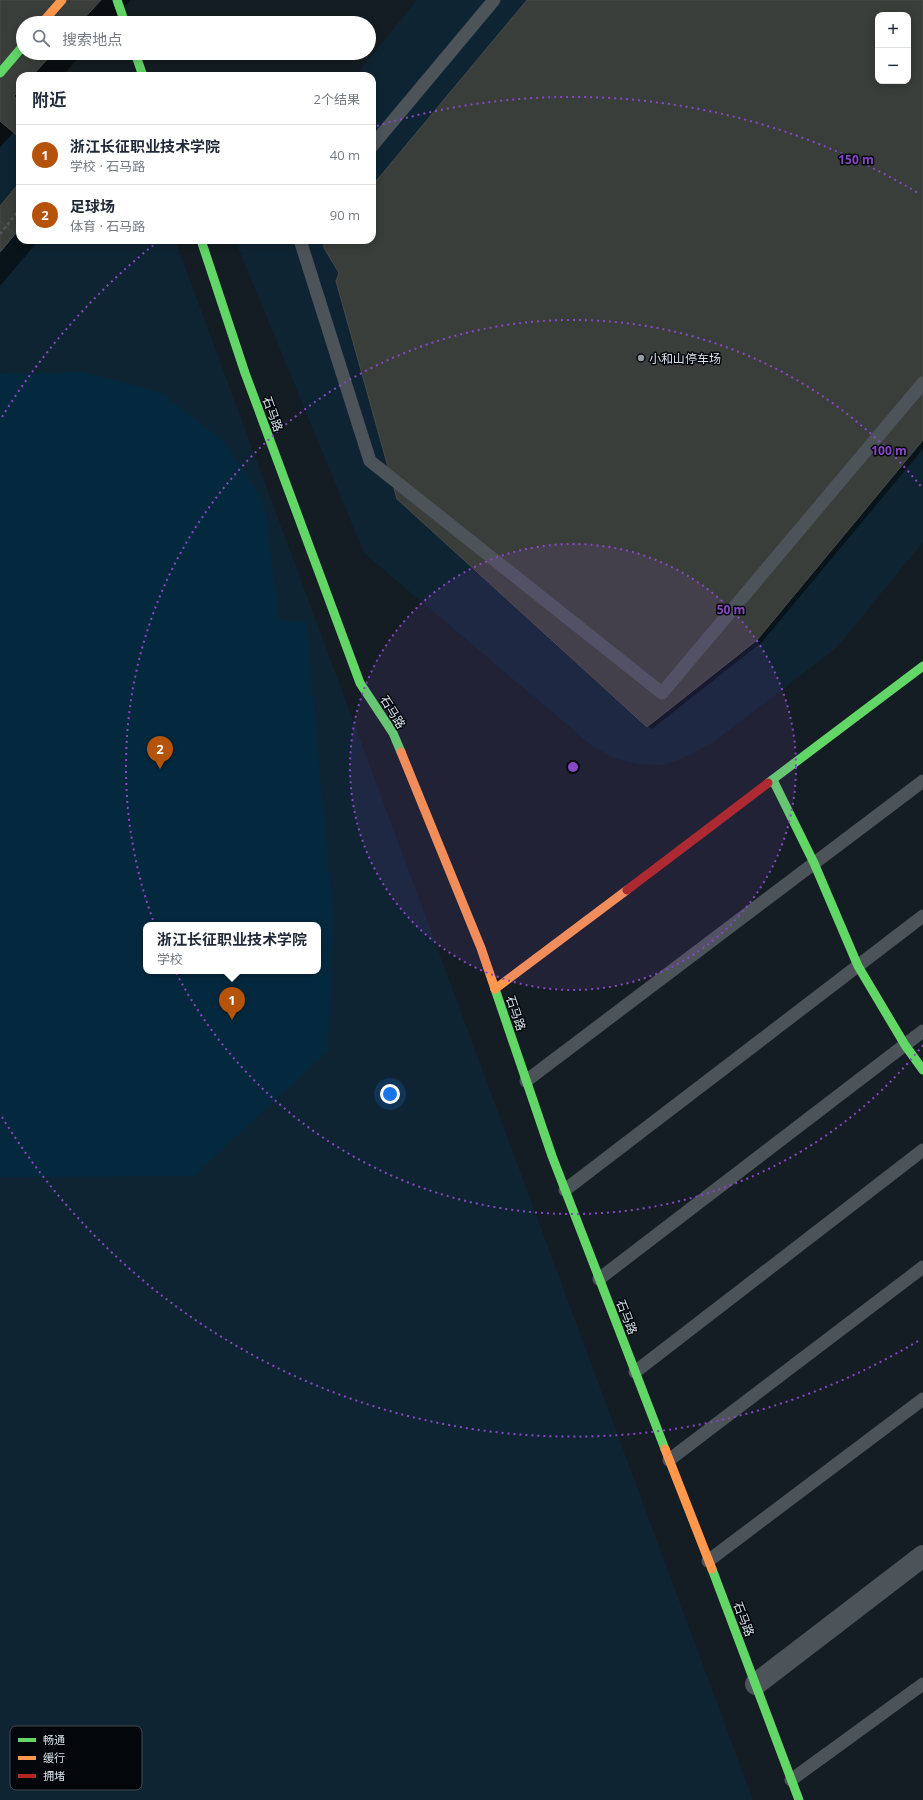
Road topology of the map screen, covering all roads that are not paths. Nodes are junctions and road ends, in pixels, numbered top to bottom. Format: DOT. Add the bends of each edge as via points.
graph roads {
  1 [pos="62,0"];
  2 [pos="118,0"];
  3 [pos="494,0"];
  4 [pos="48,16"];
  5 [pos="123,16"];
  6 [pos="16,54"];
  7 [pos="137,60"];
  8 [pos="142,72"];
  9 [pos="0,73"];
  10 [pos="376,141"];
  11 [pos="202,244"];
  12 [pos="301,244"];
  13 [pos="923,383"];
  14 [pos="923,666"];
  15 [pos="773,780"];
  16 [pos="923,781"];
  17 [pos="814,863"];
  18 [pos="923,916"];
  19 [pos="858,966"];
  20 [pos="495,989"];
  21 [pos="923,1031"];
  22 [pos="905,1045"];
  23 [pos="923,1070"];
  24 [pos="526,1081"];
  25 [pos="923,1150"];
  26 [pos="565,1190"];
  27 [pos="923,1267"];
  28 [pos="599,1279"];
  29 [pos="635,1372"];
  30 [pos="923,1399"];
  31 [pos="669,1460"];
  32 [pos="923,1556"];
  33 [pos="708,1561"];
  34 [pos="756,1684"];
  35 [pos="923,1684"];
  36 [pos="791,1780"];
  37 [pos="799,1800"];
  1 -- 4 [label="street"];
  2 -- 5 [label="street"];
  3 -- 10 [label="lane"];
  6 -- 9 [label="street"];
  7 -- 8 [label="street"];
  11 -- 20 [label="street, 石马路" via="245,374 360,684 393,734 481,948"];
  12 -- 13 [label="lane" via="370,461 662,693"];
  14 -- 15 [label="street"];
  15 -- 17 [label="street"];
  15 -- 20 [label="street"];
  16 -- 17 [label="lane"];
  17 -- 19 [label="street"];
  17 -- 24 [label="lane"];
  18 -- 19 [label="lane"];
  19 -- 22 [label="street"];
  19 -- 26 [label="lane"];
  20 -- 24 [label="street, 石马路"];
  21 -- 22 [label="lane"];
  22 -- 23 [label="street"];
  22 -- 28 [label="lane"];
  24 -- 26 [label="street, 石马路"];
  25 -- 29 [label="lane"];
  26 -- 28 [label="street, 石马路"];
  27 -- 31 [label="lane"];
  28 -- 29 [label="street, 石马路"];
  29 -- 31 [label="street, 石马路"];
  30 -- 33 [label="lane"];
  31 -- 33 [label="street, 石马路"];
  32 -- 34 [label="street"];
  33 -- 34 [label="street, 石马路"];
  34 -- 36 [label="street, 石马路"];
  35 -- 36 [label="lane"];
  36 -- 37 [label="street, 石马路"];
}
